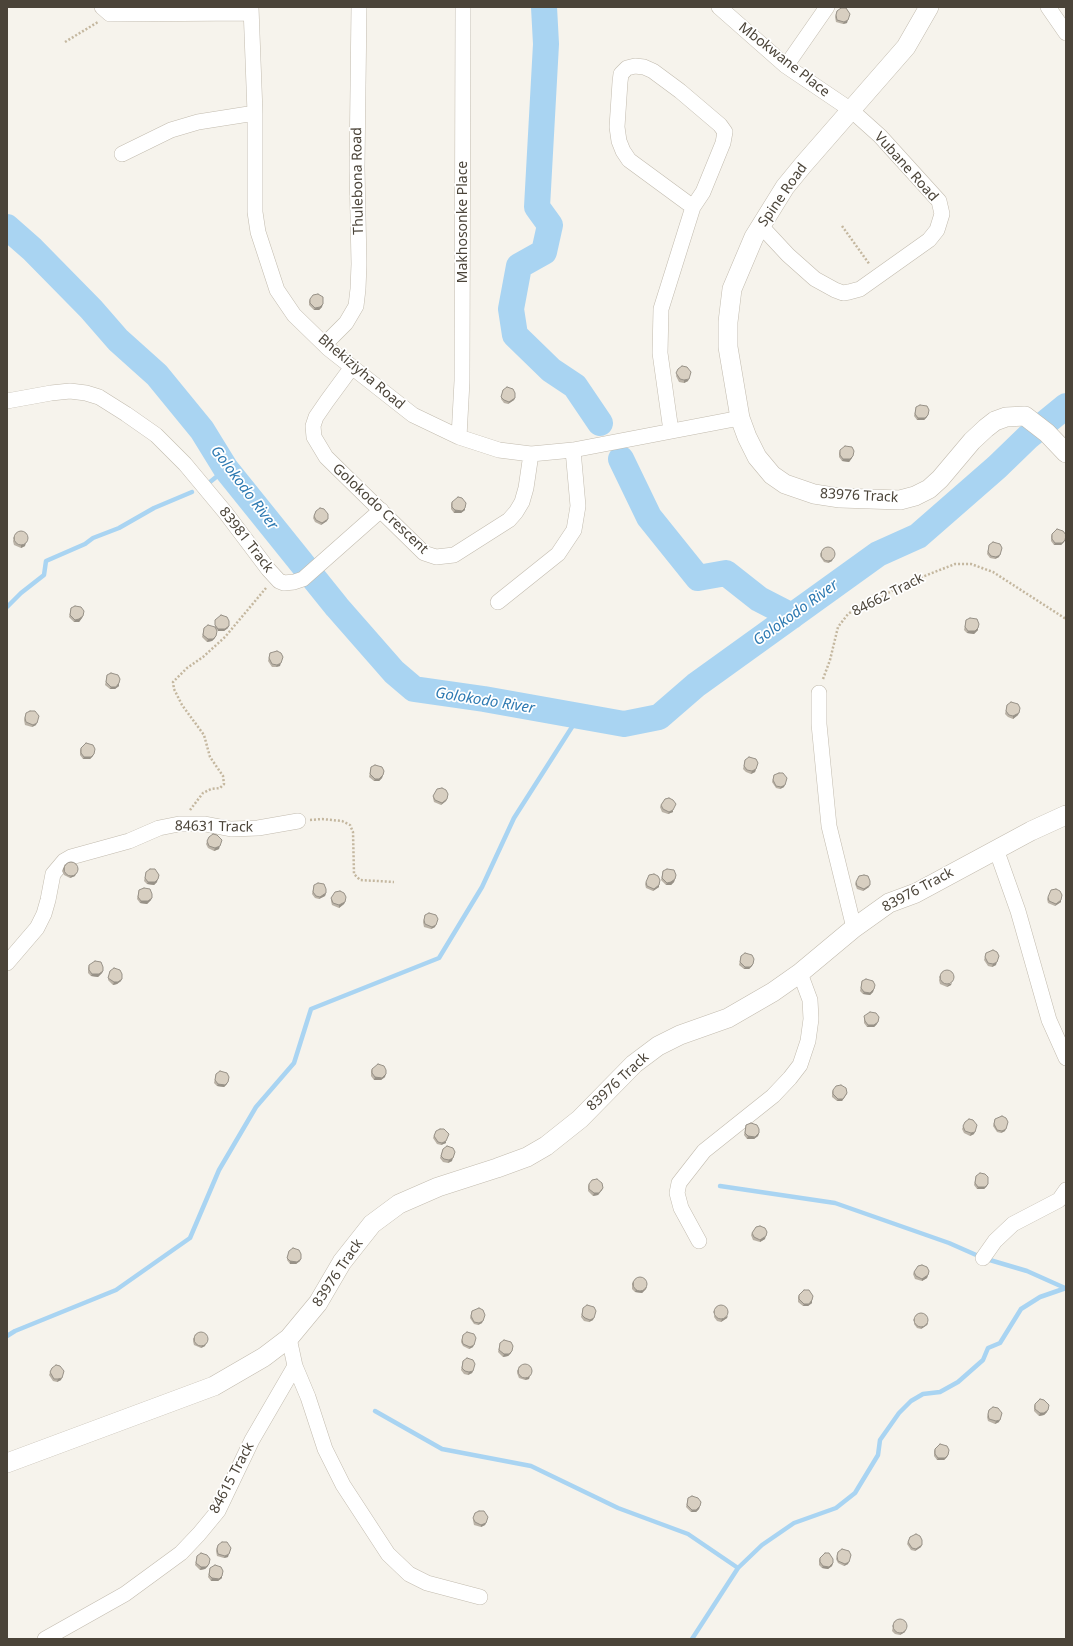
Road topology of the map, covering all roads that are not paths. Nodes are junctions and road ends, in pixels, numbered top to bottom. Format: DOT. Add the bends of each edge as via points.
graph roads {
  1 [pos="359,7"];
  2 [pos="463,7"];
  3 [pos="719,7"];
  4 [pos="827,7"];
  5 [pos="930,7"];
  6 [pos="1048,7"];
  7 [pos="251,10"];
  8 [pos="106,11"];
  9 [pos="1066,33"];
  10 [pos="786,66"];
  11 [pos="851,110"];
  12 [pos="255,113"];
  13 [pos="122,154"];
  14 [pos="693,207"];
  15 [pos="761,226"];
  16 [pos="325,344"];
  17 [pos="352,367"];
  18 [pos="7,401"];
  19 [pos="740,418"];
  20 [pos="671,431"];
  21 [pos="459,437"];
  22 [pos="573,450"];
  23 [pos="1066,453"];
  24 [pos="531,454"];
  25 [pos="381,510"];
  26 [pos="498,602"];
  27 [pos="819,693"];
  28 [pos="1066,816"];
  29 [pos="298,821"];
  30 [pos="996,849"];
  31 [pos="854,928"];
  32 [pos="7,963"];
  33 [pos="800,973"];
  34 [pos="1066,1058"];
  35 [pos="1066,1190"];
  36 [pos="699,1241"];
  37 [pos="983,1258"];
  38 [pos="289,1338"];
  39 [pos="295,1366"];
  40 [pos="7,1463"];
  41 [pos="480,1597"];
  42 [pos="45,1639"];
  1 -- 16 [label="street, Thulebona Road" via="358,289 356,306 346,323"];
  2 -- 21 [label="street, Makhosonke Place" via="462,373"];
  3 -- 10 [label="street, Mbokwane Place"];
  4 -- 10 [label="street"];
  5 -- 11 [label="street, Spine Road" via="906,47"];
  6 -- 9 [label="street"];
  7 -- 8 [label="street"];
  7 -- 12 [label="street, Bhekiziyha Road"];
  10 -- 11 [label="street, Mbokwane Place"];
  11 -- 15 [label="street, Spine Road" via="785,188"];
  11 -- 15 [label="street, Vubane Road" via="880,136 938,201 942,214 937,230 929,240 860,290 842,293 815,279"];
  12 -- 13 [label="street" via="198,122 171,130"];
  12 -- 16 [label="street, Bhekiziyha Road" via="255,212 263,250 277,290 294,315"];
  14 -- 14 [label="street" via="703,192 723,143 724,130 720,124 653,71 644,66 627,68 620,82 617,127 623,151 629,160"];
  14 -- 20 [label="street" via="661,309 660,353"];
  15 -- 19 [label="street, Spine Road" via="732,289 728,322 728,347"];
  16 -- 17 [label="street, Bhekiziyha Road"];
  17 -- 21 [label="street, Bhekiziyha Road" via="413,415"];
  17 -- 25 [label="street, Golokodo Crescent" via="316,418 313,426 314,437 326,457"];
  18 -- 25 [label="street, 83981 Track" via="70,391 99,397 126,414 156,435 185,464 274,576 284,583 303,579"];
  19 -- 20 [label="street, Bhekiziyha Road"];
  19 -- 23 [label="street, 83976 Track" via="757,457 772,474 785,484 814,494 840,498 900,500 915,496 940,478 986,428 1006,417 1025,416 1047,432"];
  20 -- 22 [label="street, Bhekiziyha Road"];
  21 -- 24 [label="street, Bhekiziyha Road" via="499,450"];
  22 -- 24 [label="street, Bhekiziyha Road"];
  22 -- 26 [label="street" via="578,506 574,530 558,554"];
  24 -- 25 [label="street, Golokodo Crescent" via="526,488 516,512 509,520 454,555 436,557 424,553"];
  27 -- 31 [label="street" via="819,724 829,826"];
  28 -- 30 [label="street, 83976 Track"];
  29 -- 32 [label="street, 84631 Track" via="258,828 179,824 159,828 129,841 71,857 53,874 44,914 37,928"];
  30 -- 31 [label="street, 83976 Track" via="916,892 889,903"];
  30 -- 34 [label="street" via="1018,911 1049,1020"];
  31 -- 33 [label="street, 83976 Track"];
  33 -- 36 [label="street" via="810,1000 811,1019 808,1041 800,1065 772,1096 704,1151 679,1183 677,1192 681,1208"];
  33 -- 38 [label="street, 83976 Track" via="735,1014 658,1046 634,1064 580,1118 546,1146 527,1157 399,1204 372,1224 342,1262 318,1303"];
  35 -- 37 [label="street" via="1059,1200 1013,1224 995,1241"];
  38 -- 39 [label="street"];
  38 -- 40 [label="street, 83976 Track" via="264,1357 214,1386"];
  39 -- 41 [label="street" via="325,1449 343,1485 388,1554 410,1574 427,1583"];
  39 -- 42 [label="street, 84615 Track" via="252,1440 218,1510 182,1553 125,1594"];
}
